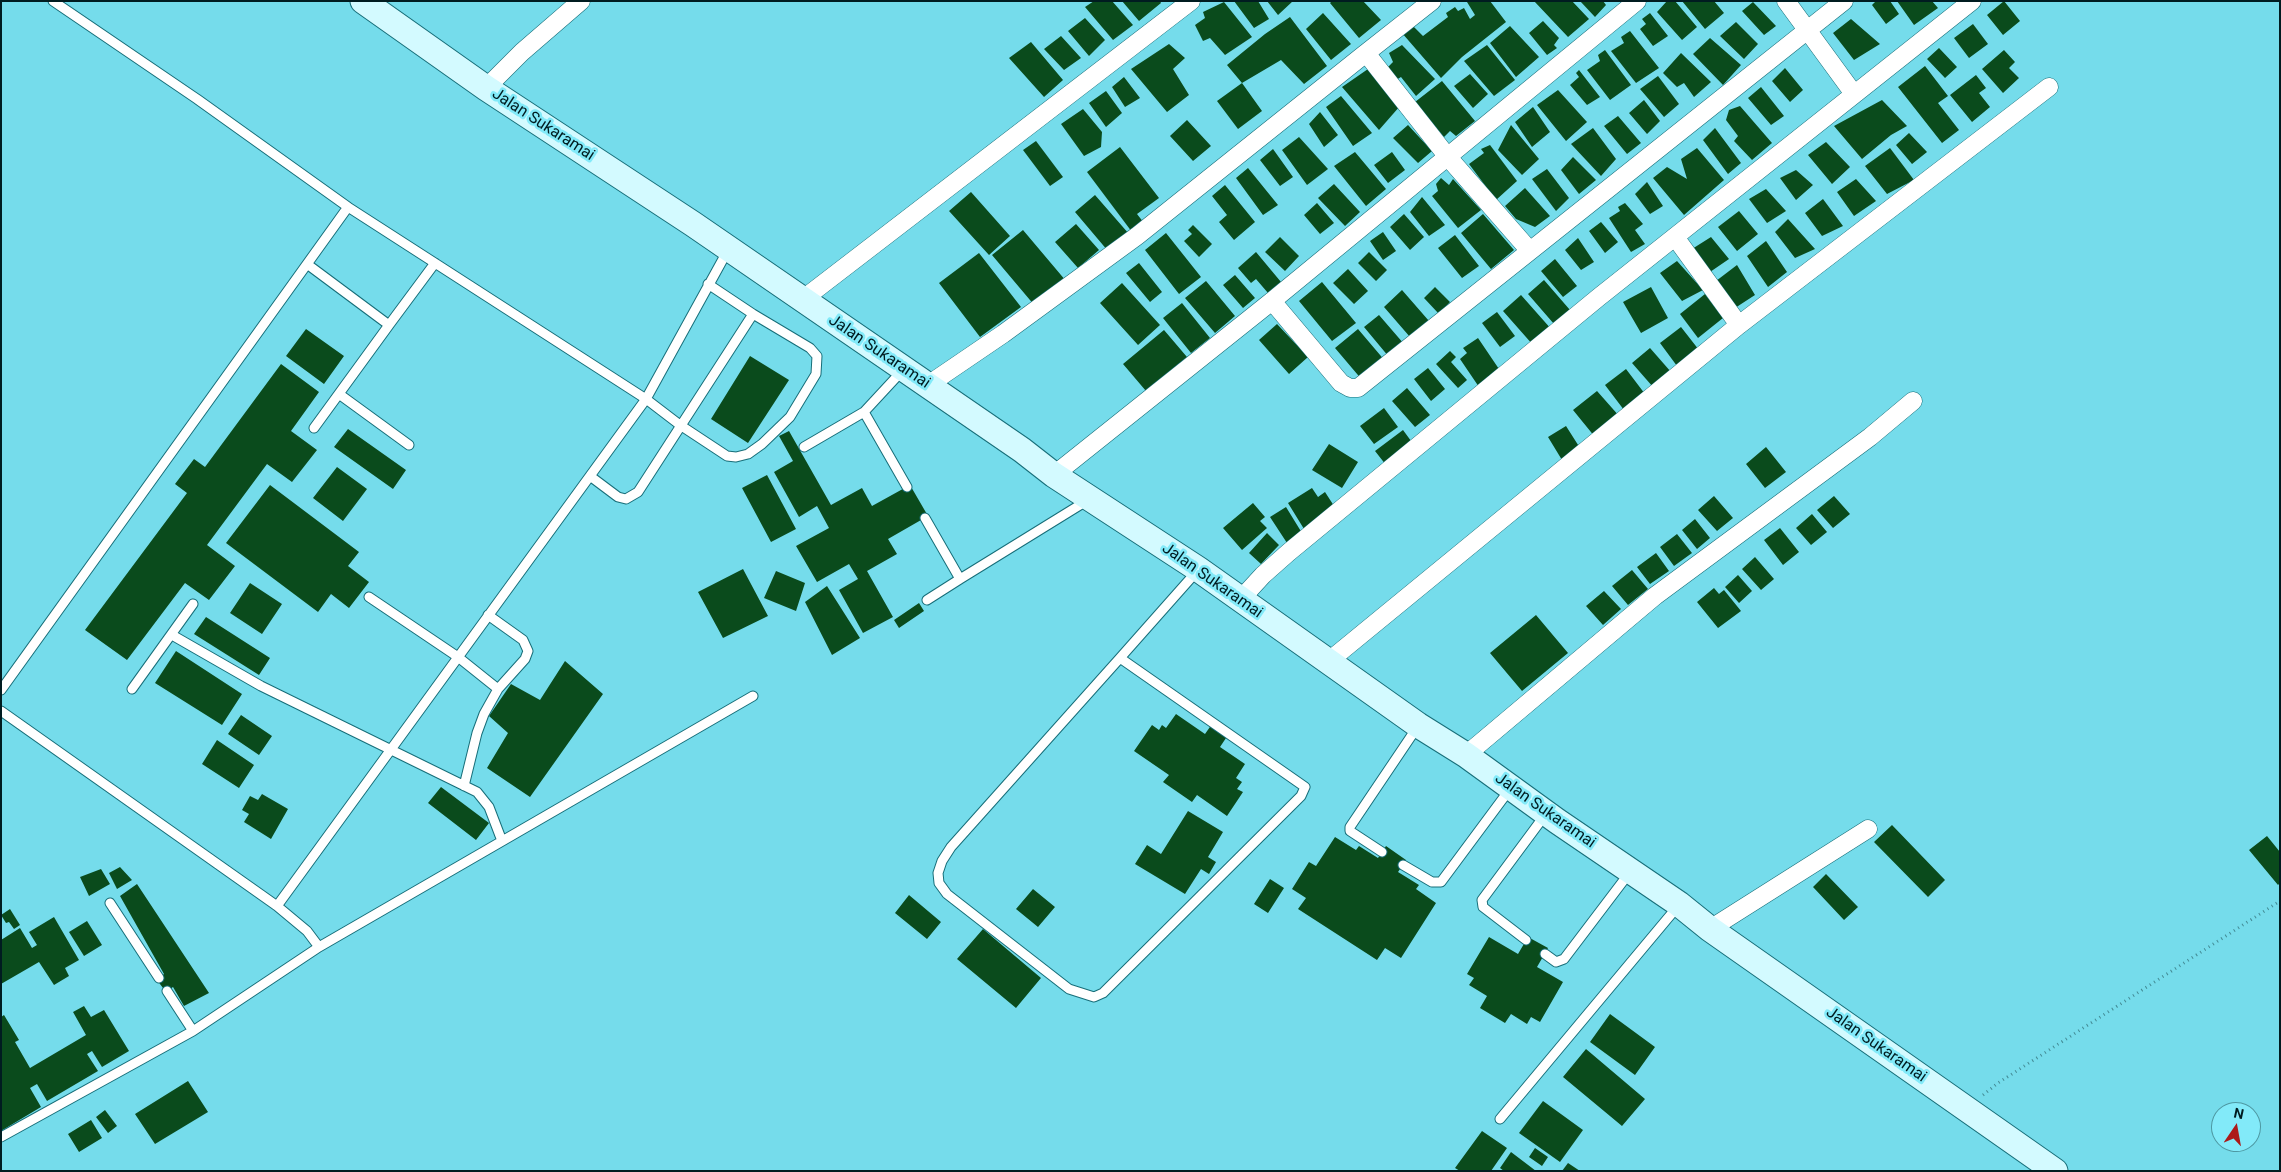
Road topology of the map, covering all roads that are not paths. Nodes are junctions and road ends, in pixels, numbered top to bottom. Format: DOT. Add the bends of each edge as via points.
graph roads {
  1 [pos="53,1"];
  2 [pos="363,1"];
  3 [pos="581,1"];
  4 [pos="1191,1"];
  5 [pos="1432,1"];
  6 [pos="1637,1"];
  7 [pos="1786,1"];
  8 [pos="1844,1"];
  9 [pos="1972,1"];
  10 [pos="1807,31"];
  11 [pos="1366,52"];
  12 [pos="2049,87"];
  13 [pos="486,88"];
  14 [pos="1854,94"];
  15 [pos="1447,156"];
  16 [pos="348,207"];
  17 [pos="1675,236"];
  18 [pos="728,249"];
  19 [pos="1530,251"];
  20 [pos="435,263"];
  21 [pos="308,264"];
  22 [pos="708,284"];
  23 [pos="802,300"];
  24 [pos="1272,301"];
  25 [pos="753,314"];
  26 [pos="389,324"];
  27 [pos="1739,325"];
  28 [pos="904,369"];
  29 [pos="928,385"];
  30 [pos="339,394"];
  31 [pos="646,398"];
  32 [pos="1913,401"];
  33 [pos="864,412"];
  34 [pos="680,425"];
  35 [pos="314,428"];
  36 [pos="409,444"];
  37 [pos="804,447"];
  38 [pos="1054,475"];
  39 [pos="590,476"];
  40 [pos="907,486"];
  41 [pos="1091,499"];
  42 [pos="925,518"];
  43 [pos="1198,569"];
  44 [pos="960,579"];
  45 [pos="369,597"];
  46 [pos="927,600"];
  47 [pos="1240,600"];
  48 [pos="193,604"];
  49 [pos="488,615"];
  50 [pos="172,635"];
  51 [pos="458,657"];
  52 [pos="1120,658"];
  53 [pos="1329,661"];
  54 [pos="132,689"];
  55 [pos="498,689"];
  56 [pos="1,690"];
  57 [pos="753,696"];
  58 [pos="1,711"];
  59 [pos="1418,725"];
  60 [pos="390,750"];
  61 [pos="1466,755"];
  62 [pos="464,786"];
  63 [pos="1511,787"];
  64 [pos="1546,813"];
  65 [pos="1868,829"];
  66 [pos="502,841"];
  67 [pos="1382,852"];
  68 [pos="1403,864"];
  69 [pos="1630,871"];
  70 [pos="110,903"];
  71 [pos="1679,904"];
  72 [pos="276,906"];
  73 [pos="1710,929"];
  74 [pos="1526,940"];
  75 [pos="318,947"];
  76 [pos="1545,954"];
  77 [pos="159,978"];
  78 [pos="167,991"];
  79 [pos="193,1031"];
  80 [pos="1500,1119"];
  81 [pos="1,1136"];
  82 [pos="2055,1171"];
  1 -- 16 [label="lane"];
  2 -- 13 [label="street, Jalan Sukaramai"];
  3 -- 13 [label="street"];
  4 -- 23 [label="street"];
  5 -- 11 [label="street"];
  6 -- 15 [label="street"];
  7 -- 10 [label="street"];
  8 -- 10 [label="street"];
  9 -- 14 [label="street"];
  10 -- 14 [label="street"];
  10 -- 19 [label="street"];
  11 -- 15 [label="street"];
  11 -- 29 [label="street" via="1151,225"];
  12 -- 27 [label="street"];
  13 -- 18 [label="street, Jalan Sukaramai"];
  14 -- 17 [label="street"];
  15 -- 19 [label="street"];
  15 -- 24 [label="street"];
  16 -- 20 [label="lane"];
  16 -- 21 [label="lane"];
  17 -- 27 [label="street"];
  17 -- 47 [label="street" via="1283,558"];
  18 -- 22 [label="lane"];
  18 -- 23 [label="street, Jalan Sukaramai"];
  19 -- 24 [label="street" via="1358,388 1341,383"];
  20 -- 26 [label="lane"];
  20 -- 31 [label="lane"];
  21 -- 26 [label="lane"];
  21 -- 56 [label="lane"];
  22 -- 25 [label="lane"];
  22 -- 31 [label="lane"];
  23 -- 28 [label="street, Jalan Sukaramai"];
  24 -- 38 [label="street"];
  25 -- 34 [label="lane"];
  25 -- 34 [label="lane" via="810,348 817,356 816,374 790,417 762,444 748,454 736,457 727,456"];
  26 -- 30 [label="lane"];
  27 -- 53 [label="street"];
  28 -- 29 [label="street, Jalan Sukaramai"];
  28 -- 33 [label="lane"];
  29 -- 38 [label="street, Jalan Sukaramai"];
  30 -- 35 [label="lane"];
  30 -- 36 [label="lane"];
  31 -- 34 [label="lane"];
  31 -- 39 [label="lane"];
  32 -- 61 [label="street" via="1870,437 1655,596"];
  33 -- 37 [label="lane"];
  33 -- 40 [label="lane"];
  34 -- 39 [label="lane" via="632,497 618,497"];
  38 -- 41 [label="street, Jalan Sukaramai"];
  39 -- 49 [label="lane"];
  41 -- 43 [label="street, Jalan Sukaramai"];
  41 -- 44 [label="lane"];
  42 -- 44 [label="lane"];
  43 -- 47 [label="street, Jalan Sukaramai"];
  43 -- 52 [label="lane"];
  44 -- 46 [label="lane"];
  45 -- 51 [label="lane"];
  47 -- 53 [label="street, Jalan Sukaramai"];
  48 -- 50 [label="lane"];
  49 -- 51 [label="lane"];
  49 -- 55 [label="lane" via="523,640 528,651 525,659"];
  50 -- 54 [label="lane"];
  50 -- 60 [label="lane" via="261,686"];
  51 -- 55 [label="lane"];
  51 -- 60 [label="lane"];
  52 -- 52 [label="lane" via="951,847 938,873 939,883 947,894 1069,989 1094,996 1103,993 1160,937 1301,796 1305,786"];
  53 -- 59 [label="street, Jalan Sukaramai"];
  55 -- 62 [label="lane" via="477,732"];
  57 -- 66 [label="lane"];
  58 -- 72 [label="lane"];
  59 -- 61 [label="street, Jalan Sukaramai"];
  59 -- 67 [label="lane" via="1350,827 1350,831"];
  60 -- 62 [label="lane"];
  60 -- 72 [label="lane"];
  61 -- 63 [label="street, Jalan Sukaramai"];
  62 -- 66 [label="lane" via="477,792 489,807"];
  63 -- 64 [label="street, Jalan Sukaramai"];
  63 -- 68 [label="lane" via="1441,882 1432,882"];
  64 -- 69 [label="street, Jalan Sukaramai"];
  64 -- 74 [label="lane" via="1482,900 1483,907"];
  65 -- 73 [label="street"];
  66 -- 75 [label="lane"];
  69 -- 71 [label="street, Jalan Sukaramai"];
  69 -- 76 [label="lane" via="1564,960 1556,962"];
  70 -- 77 [label="lane"];
  71 -- 73 [label="street, Jalan Sukaramai"];
  71 -- 80 [label="lane"];
  72 -- 75 [label="lane" via="307,931"];
  73 -- 82 [label="street, Jalan Sukaramai"];
  75 -- 79 [label="lane"];
  78 -- 79 [label="lane"];
  79 -- 81 [label="lane"];
}
